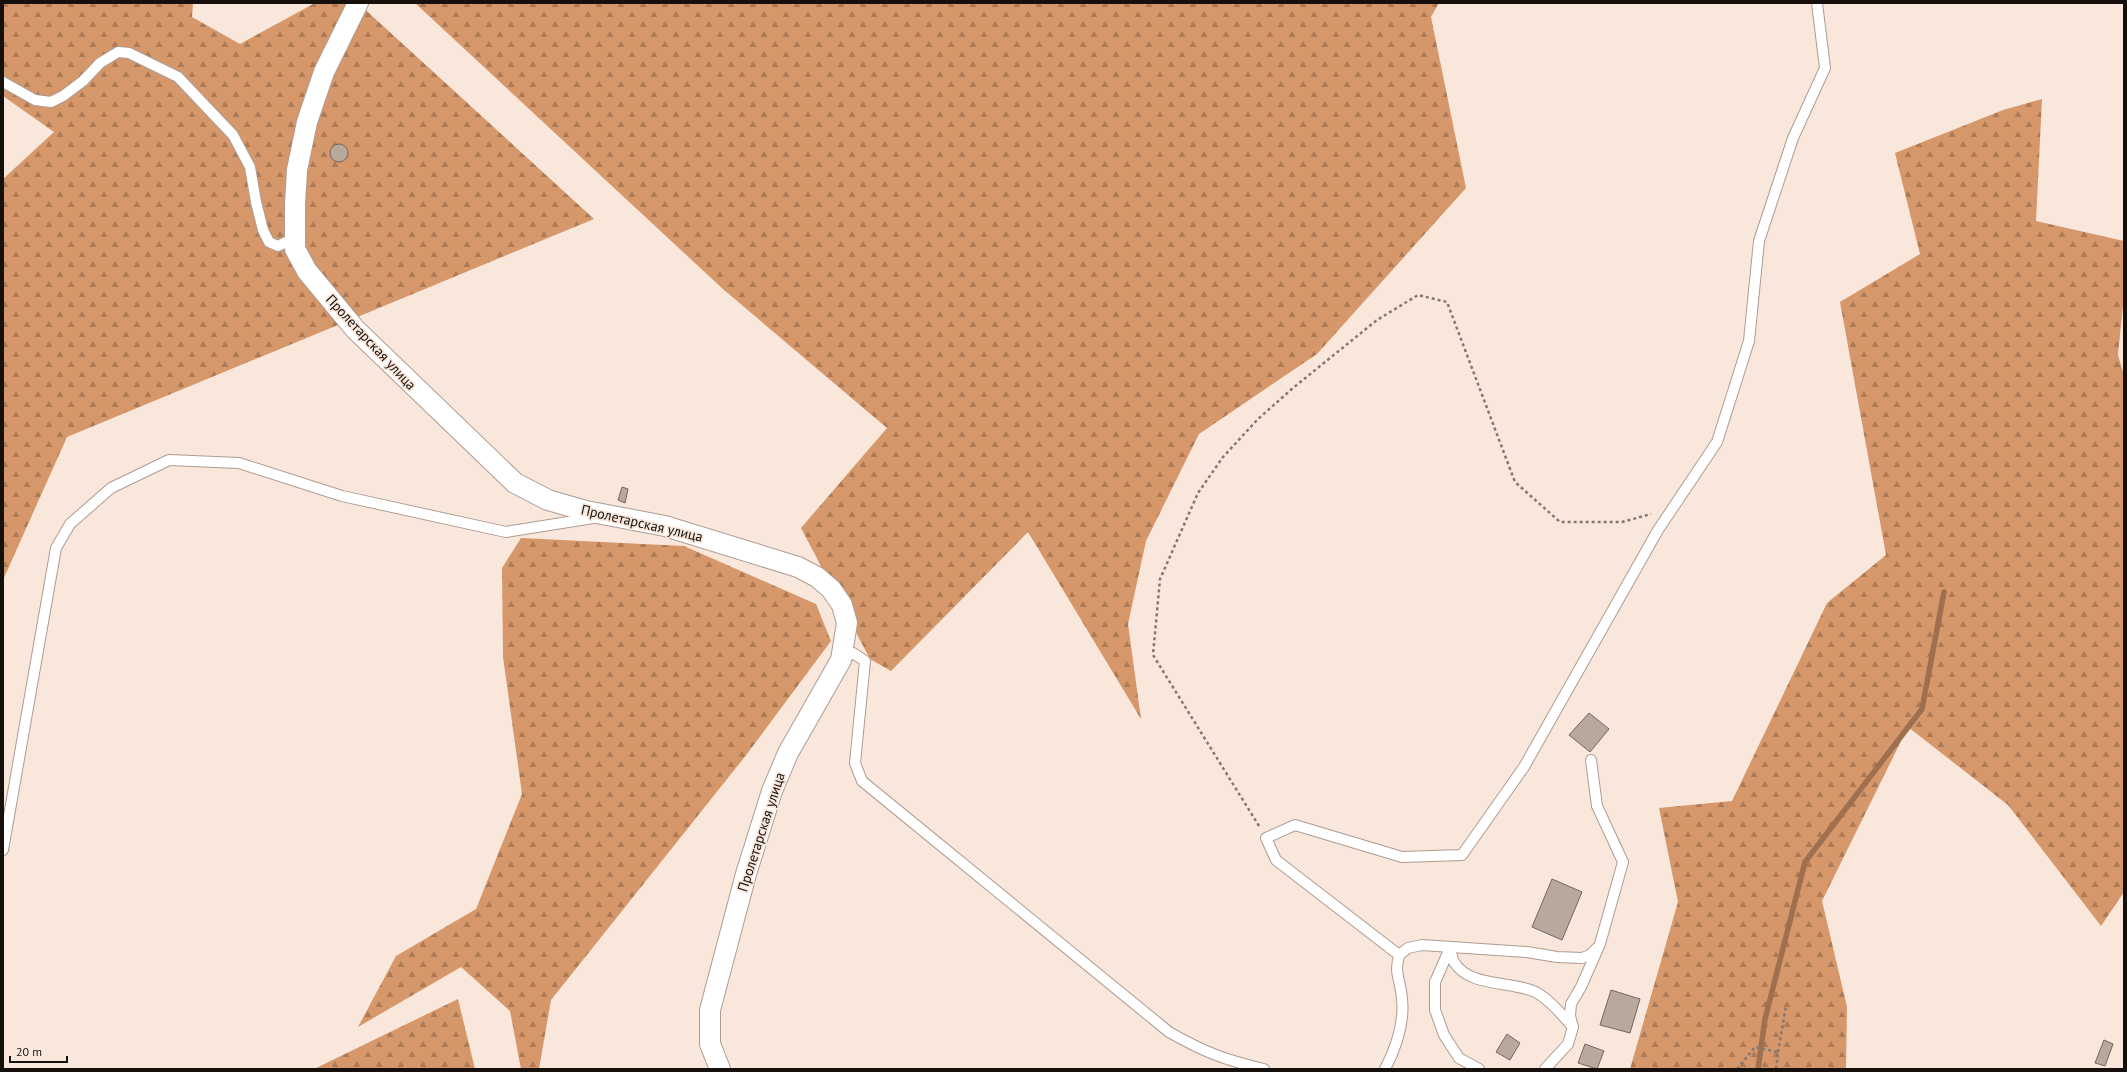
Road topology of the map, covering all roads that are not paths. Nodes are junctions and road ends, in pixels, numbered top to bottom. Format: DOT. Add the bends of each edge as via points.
graph roads {
  1 [pos="358,3"];
  2 [pos="1817,3"];
  3 [pos="3,82"];
  4 [pos="295,249"];
  5 [pos="607,516"];
  6 [pos="841,660"];
  7 [pos="1592,760"];
  8 [pos="3,850"];
  9 [pos="1600,944"];
  10 [pos="1450,948"];
  11 [pos="1399,955"];
  12 [pos="1573,1027"];
  13 [pos="720,1069"];
  14 [pos="1264,1069"];
  15 [pos="1384,1069"];
  16 [pos="1479,1069"];
  17 [pos="1546,1069"];
  1 -- 4 [label="street, Пролетарская улица" via="324,72 307,122 297,170"];
  2 -- 11 [label="lane" via="1825,68 1794,138 1759,241 1749,341 1717,442 1658,530 1524,767 1462,855 1402,857 1295,825 1266,838 1276,860"];
  3 -- 4 [label="lane" via="34,100 51,102 63,96 83,81 100,63 118,52 129,53 178,77 233,135 250,167 263,230 269,242 278,246 286,242"];
  4 -- 5 [label="street, Пролетарская улица" via="307,271 355,329 514,483 548,500"];
  5 -- 6 [label="street, Пролетарская улица" via="665,526 726,543 798,567 817,577 831,589 842,605 847,623"];
  5 -- 8 [label="lane" via="506,532 342,496 239,463 169,460 111,488 70,524 56,548"];
  6 -- 13 [label="street, Пролетарская улица" via="788,753 772,791 746,874 710,1010 710,1044"];
  6 -- 14 [label="lane" via="854,653 865,661 854,763 862,781 1169,1032 1198,1049"];
  7 -- 9 [label="lane" via="1597,806 1624,862"];
  9 -- 10 [label="lane" via="1590,955 1582,958"];
  9 -- 12 [label="lane" via="1571,1004 1570,1016"];
  10 -- 11 [label="lane" via="1422,945 1408,948"];
  10 -- 12 [label="lane" via="1454,963 1466,973 1501,985 1516,986 1538,993"];
  10 -- 16 [label="lane" via="1435,982 1435,1010 1444,1035 1459,1058"];
  11 -- 15 [label="lane" via="1396,970 1402,992 1402,1021 1392,1055"];
  12 -- 17 [label="lane" via="1568,1044"];
}
